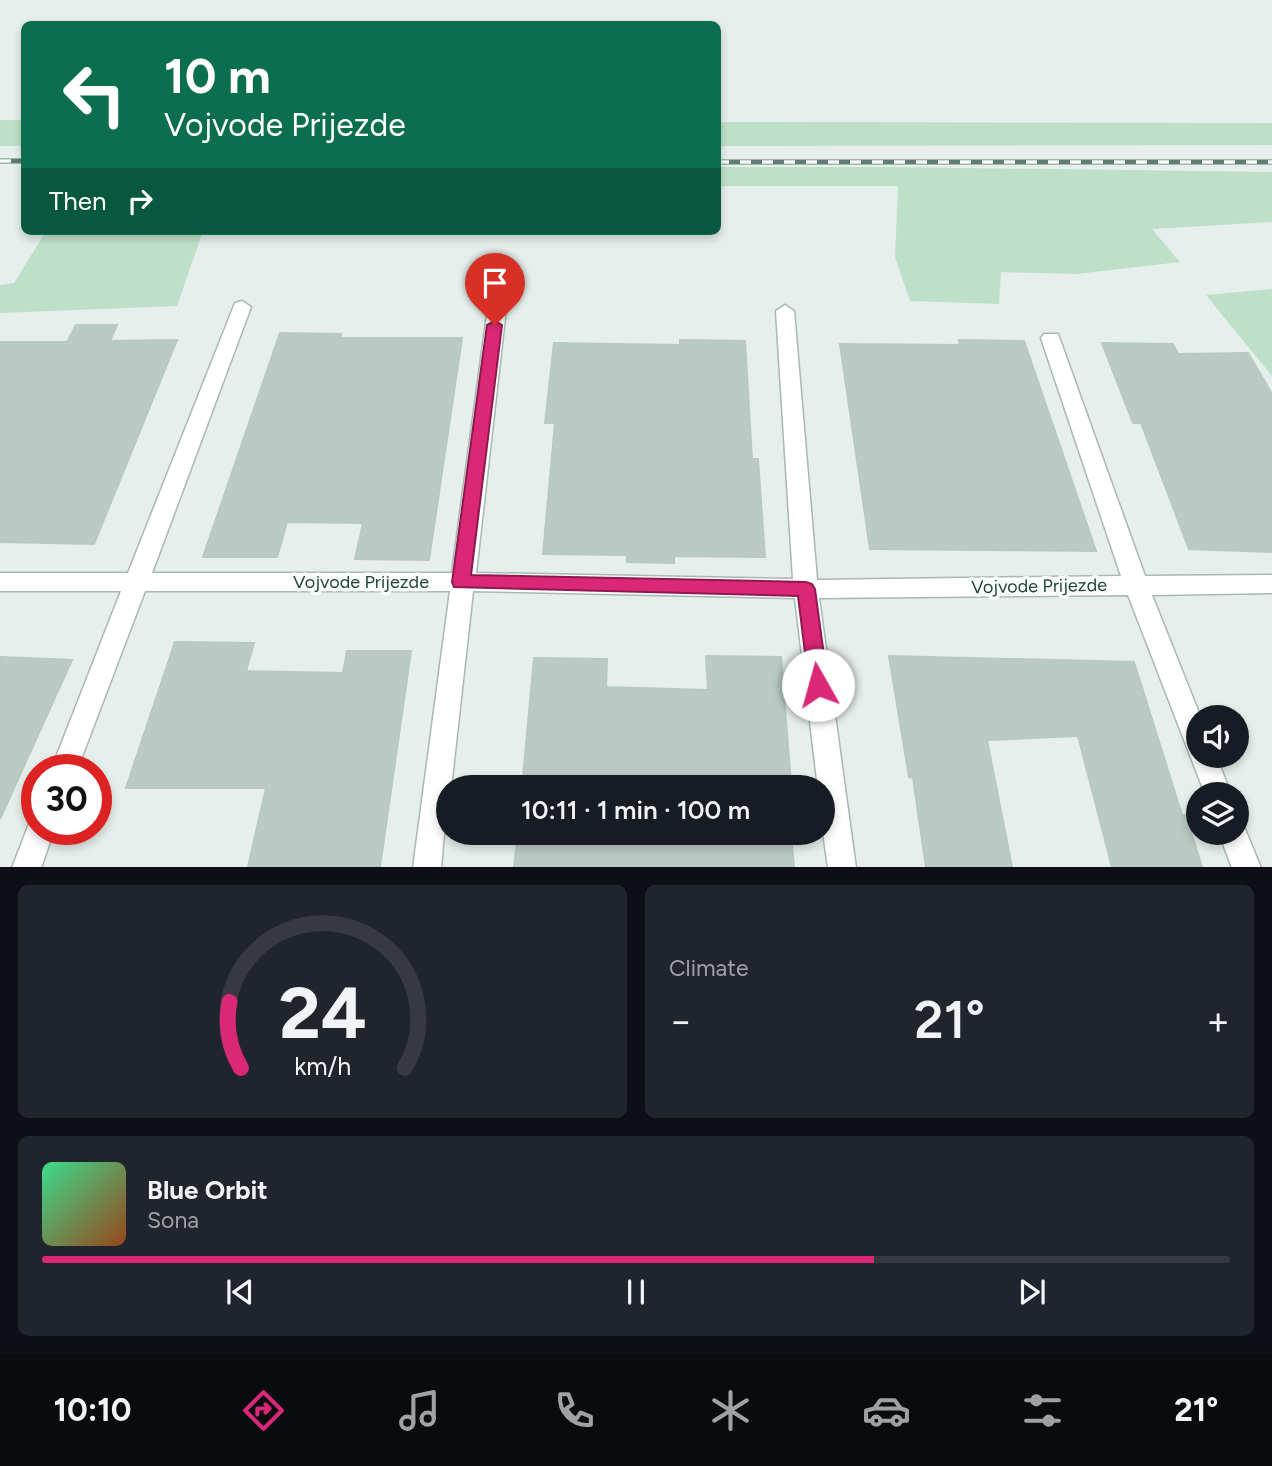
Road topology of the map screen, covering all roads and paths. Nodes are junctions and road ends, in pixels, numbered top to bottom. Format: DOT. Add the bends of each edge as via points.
graph roads {
  1 [pos="498,300"];
  2 [pos="242,307"];
  3 [pos="785,311"];
  4 [pos="1051,338"];
  5 [pos="136,581"];
  6 [pos="0,582"];
  7 [pos="461,582"];
  8 [pos="1272,584"];
  9 [pos="1136,585"];
  10 [pos="806,589"];
  11 [pos="1186,713"];
  12 [pos="70,754"];
  13 [pos="34,845"];
  14 [pos="1238,845"];
  15 [pos="26,867"];
  16 [pos="427,867"];
  17 [pos="842,867"];
  18 [pos="1247,867"];
  1 -- 7 [label="street"];
  2 -- 5 [label="street"];
  3 -- 10 [label="street"];
  4 -- 9 [label="street"];
  5 -- 6 [label="street, Vojvode Prijezde"];
  5 -- 7 [label="street, Vojvode Prijezde"];
  5 -- 12 [label="street"];
  7 -- 10 [label="street, Vojvode Prijezde"];
  7 -- 16 [label="street"];
  8 -- 9 [label="street, Vojvode Prijezde"];
  9 -- 10 [label="street, Vojvode Prijezde"];
  9 -- 11 [label="street"];
  10 -- 17 [label="street"];
  13 -- 15 [label="street"];
  14 -- 18 [label="street"];
}
